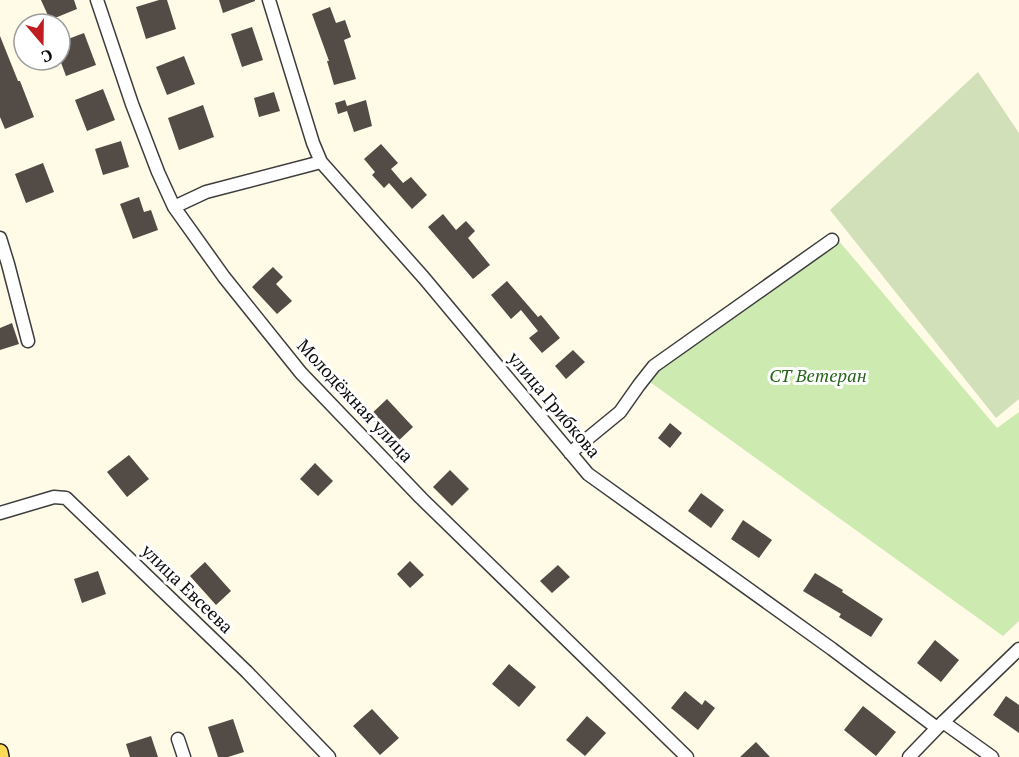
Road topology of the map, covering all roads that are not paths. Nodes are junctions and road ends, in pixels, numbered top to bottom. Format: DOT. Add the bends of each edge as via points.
graph roads {
  1 [pos="97,0"];
  2 [pos="269,0"];
  3 [pos="321,162"];
  4 [pos="174,207"];
  5 [pos="0,238"];
  6 [pos="832,240"];
  7 [pos="28,341"];
  8 [pos="570,453"];
  9 [pos="0,513"];
  10 [pos="1019,649"];
  11 [pos="940,725"];
  12 [pos="178,739"];
  13 [pos="0,752"];
  14 [pos="1,757"];
  15 [pos="183,757"];
  16 [pos="329,757"];
  17 [pos="687,757"];
  18 [pos="909,757"];
  19 [pos="992,757"];
  1 -- 4 [label="street, Молодёжная улица" via="132,104"];
  2 -- 3 [label="street, улица Грибкова"];
  3 -- 4 [label="street" via="206,192"];
  3 -- 8 [label="street, улица Грибкова"];
  4 -- 17 [label="street, Молодёжная улица" via="301,373 420,498"];
  5 -- 7 [label="street"];
  6 -- 8 [label="street" via="654,366 620,412"];
  8 -- 11 [label="street, улица Грибкова" via="588,474 611,491"];
  9 -- 16 [label="street, улица Евсеева" via="54,497 66,498 247,672"];
  10 -- 11 [label="street"];
  11 -- 18 [label="street"];
  11 -- 19 [label="street, улица Грибкова"];
  12 -- 15 [label="street"];
  13 -- 14 [label="main road"];
}
